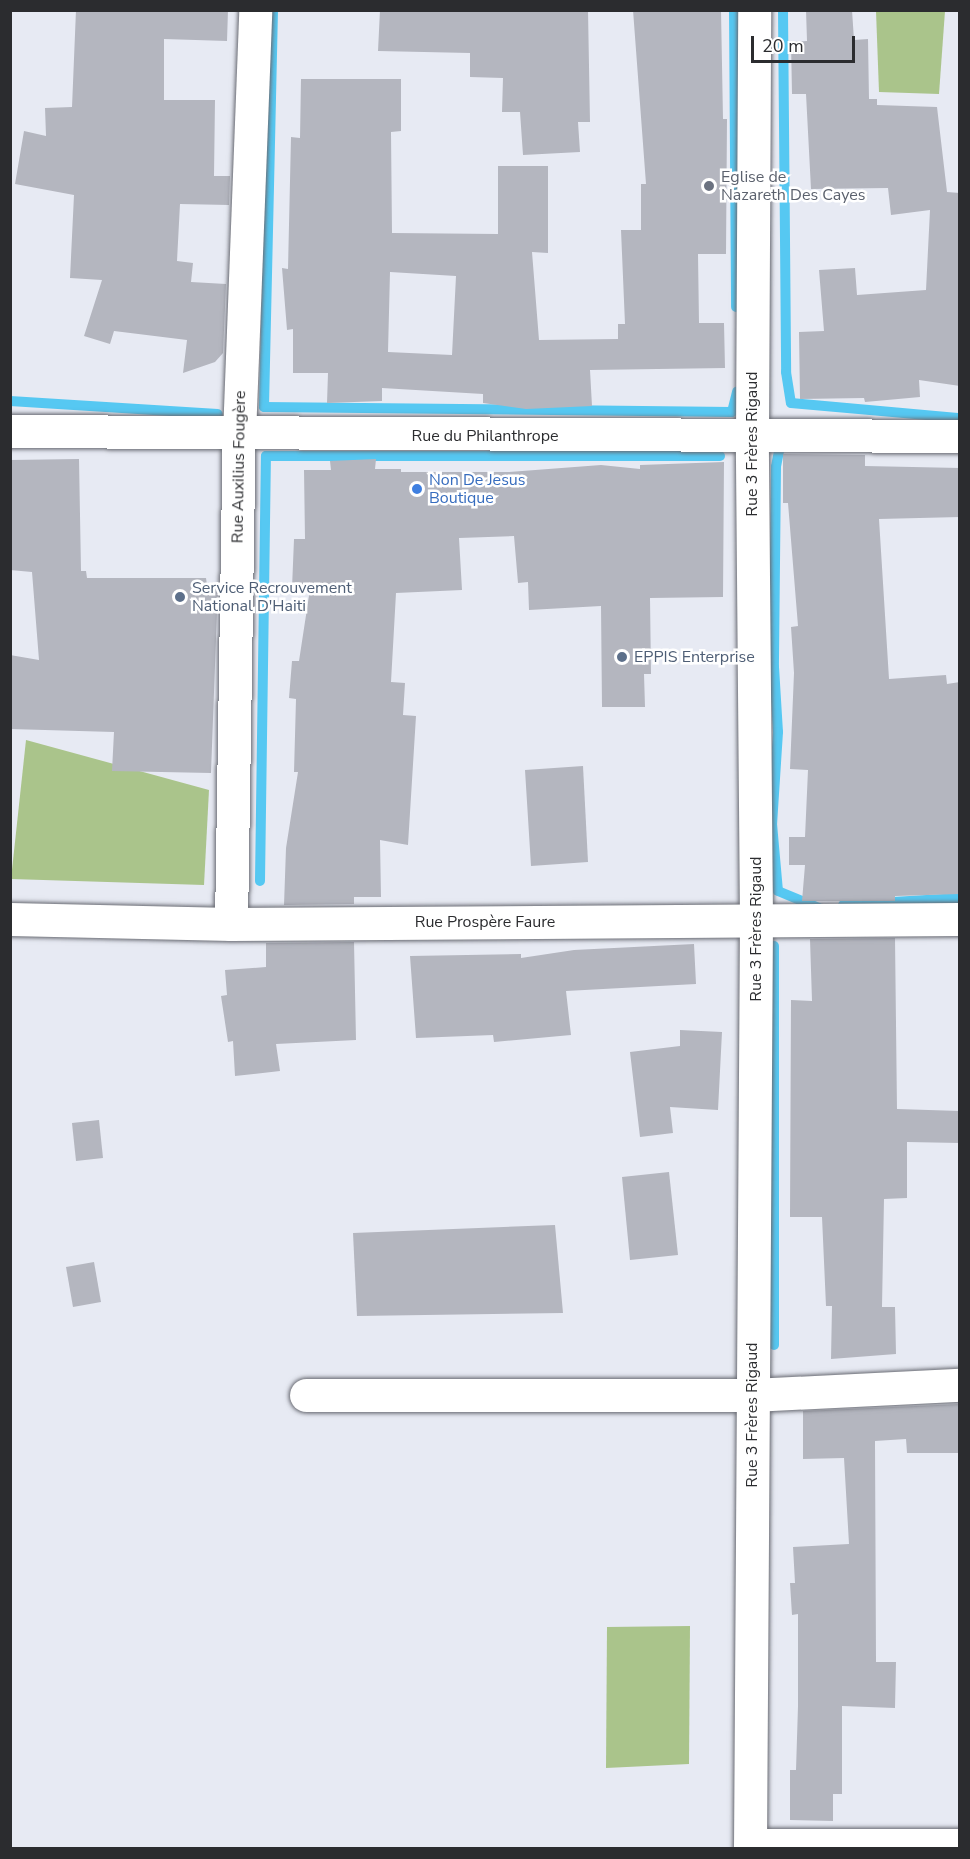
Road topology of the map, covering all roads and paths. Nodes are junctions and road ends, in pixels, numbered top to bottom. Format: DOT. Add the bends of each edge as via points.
graph roads {
  1 [pos="255,10"];
  2 [pos="754,10"];
  3 [pos="10,431"];
  4 [pos="239,435"];
  5 [pos="752,436"];
  6 [pos="960,436"];
  7 [pos="10,919"];
  8 [pos="960,919"];
  9 [pos="756,920"];
  10 [pos="231,924"];
  11 [pos="960,1385"];
  12 [pos="306,1395"];
  13 [pos="752,1395"];
  14 [pos="960,1845"];
  15 [pos="750,1847"];
  1 -- 4 [label="street, Rue Auxilius Fougère"];
  2 -- 5 [label="street, Rue 3 Frères Rigaud"];
  3 -- 4 [label="street, Rue du Philanthrope"];
  4 -- 5 [label="street, Rue du Philanthrope"];
  4 -- 10 [label="street, Rue Auxilius Fougère"];
  5 -- 6 [label="street, Rue du Philanthrope"];
  5 -- 9 [label="street, Rue 3 Frères Rigaud"];
  7 -- 10 [label="street, Rue Prospère Faure"];
  8 -- 9 [label="street, Rue Prospère Faure"];
  9 -- 10 [label="street, Rue Prospère Faure"];
  9 -- 13 [label="street, Rue 3 Frères Rigaud"];
  11 -- 13 [label="street"];
  12 -- 13 [label="street"];
  13 -- 15 [label="street, Rue 3 Frères Rigaud"];
  14 -- 15 [label="street"];
}
